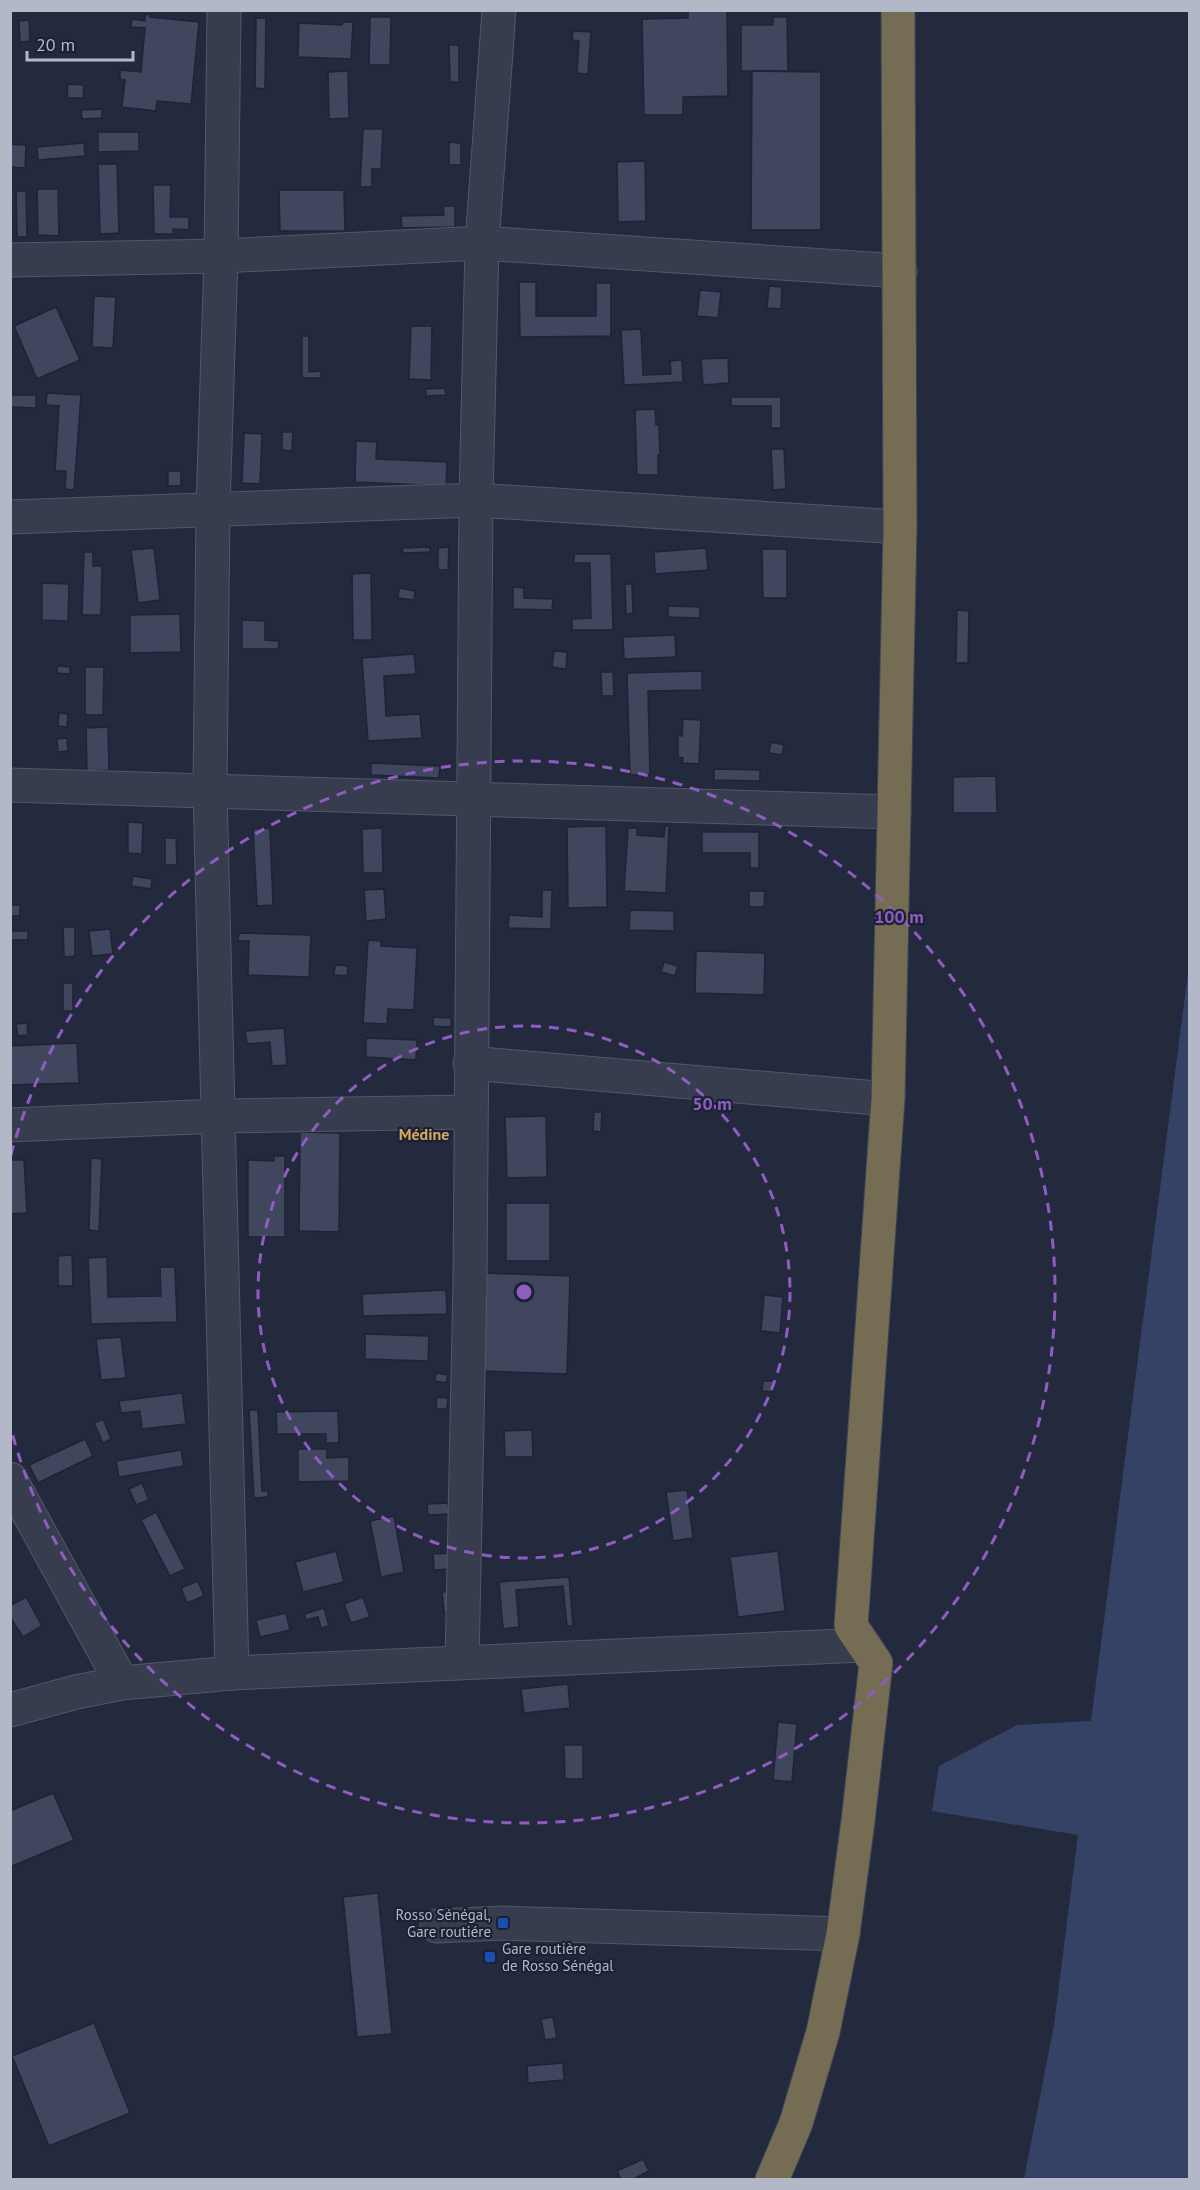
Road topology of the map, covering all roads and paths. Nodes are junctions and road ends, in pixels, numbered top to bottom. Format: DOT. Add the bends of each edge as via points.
graph roads {
  1 [pos="224,10"];
  2 [pos="499,10"];
  3 [pos="898,10"];
  4 [pos="482,243"];
  5 [pos="221,256"];
  6 [pos="10,260"];
  7 [pos="900,271"];
  8 [pos="476,500"];
  9 [pos="213,509"];
  10 [pos="10,517"];
  11 [pos="900,527"];
  12 [pos="10,785"];
  13 [pos="210,790"];
  14 [pos="475,799"];
  15 [pos="894,812"];
  16 [pos="470,1064"];
  17 [pos="888,1099"];
  18 [pos="470,1112"];
  19 [pos="218,1116"];
  20 [pos="10,1125"];
  21 [pos="10,1479"];
  22 [pos="864,1644"];
  23 [pos="462,1662"];
  24 [pos="232,1673"];
  25 [pos="122,1683"];
  26 [pos="10,1710"];
  27 [pos="437,1926"];
  28 [pos="843,1934"];
  29 [pos="772,2180"];
  1 -- 5 [label="street"];
  2 -- 4 [label="street"];
  3 -- 7 [label="highway"];
  4 -- 5 [label="street"];
  4 -- 7 [label="street"];
  4 -- 8 [label="street"];
  5 -- 6 [label="street"];
  5 -- 9 [label="street"];
  7 -- 11 [label="highway"];
  8 -- 9 [label="street"];
  8 -- 11 [label="street"];
  8 -- 14 [label="street"];
  9 -- 10 [label="street"];
  9 -- 13 [label="street"];
  11 -- 15 [label="highway"];
  12 -- 13 [label="street"];
  13 -- 14 [label="street"];
  13 -- 19 [label="street"];
  14 -- 15 [label="street"];
  14 -- 16 [label="street"];
  15 -- 17 [label="highway"];
  16 -- 17 [label="street"];
  16 -- 18 [label="street"];
  17 -- 22 [label="highway" via="851,1626"];
  18 -- 19 [label="street"];
  18 -- 23 [label="street"];
  19 -- 20 [label="street"];
  19 -- 24 [label="street"];
  21 -- 25 [label="street"];
  22 -- 23 [label="street"];
  22 -- 28 [label="highway" via="876,1663"];
  23 -- 24 [label="street"];
  24 -- 25 [label="street"];
  25 -- 26 [label="street"];
  27 -- 28 [label="street" via="503,1923"];
  28 -- 29 [label="highway" via="823,2032 796,2123"];
}
